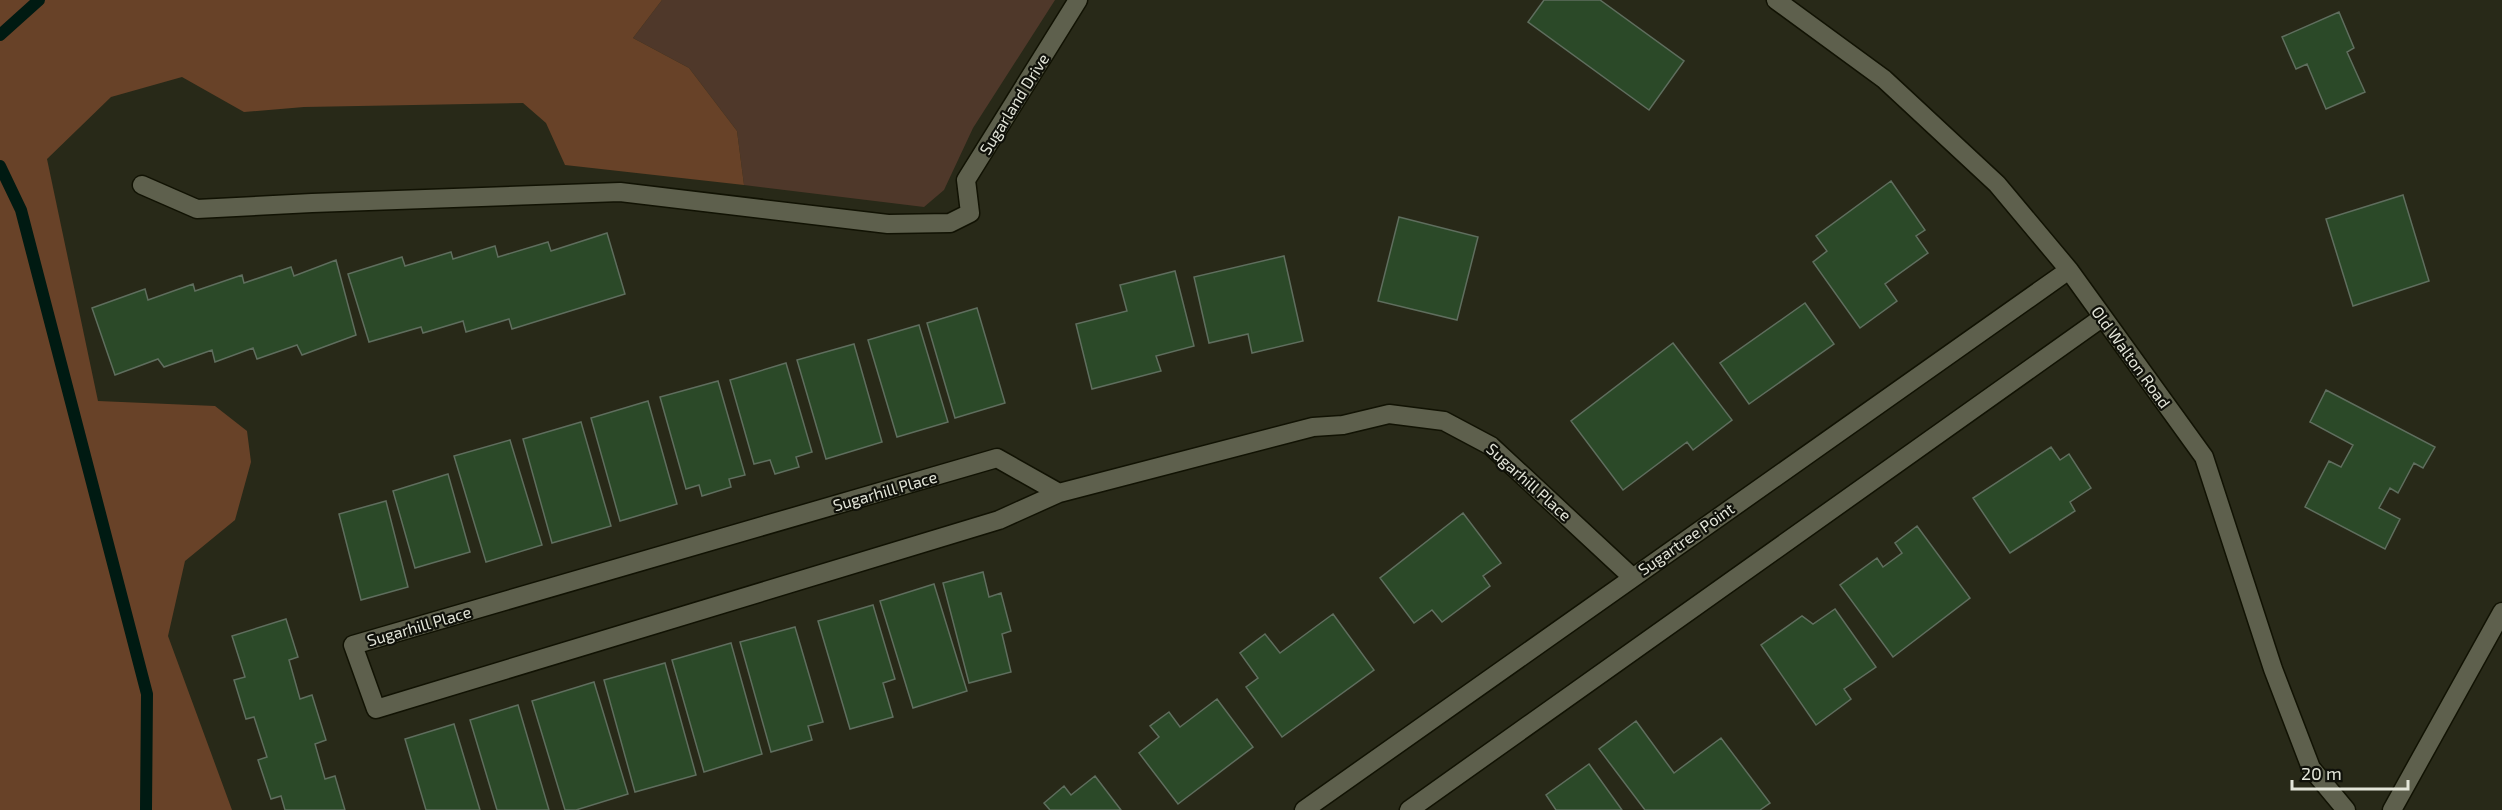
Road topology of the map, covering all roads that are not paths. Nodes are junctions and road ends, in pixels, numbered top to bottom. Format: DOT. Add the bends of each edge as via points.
graph roads {
  1 [pos="1078,0"];
  2 [pos="1776,0"];
  3 [pos="142,185"];
  4 [pos="2069,270"];
  5 [pos="2103,317"];
  6 [pos="1059,492"];
  7 [pos="1632,577"];
  8 [pos="2502,612"];
  9 [pos="1304,810"];
  10 [pos="1409,810"];
  11 [pos="2346,810"];
  12 [pos="2392,810"];
  1 -- 3 [label="street, Sugarland Drive" via="966,180 970,213 950,224 888,224 620,192 197,209"];
  2 -- 4 [label="street, Old Walton Road" via="1884,79 1997,184"];
  4 -- 5 [label="street, Old Walton Road"];
  4 -- 7 [label="street, Sugartree Point"];
  5 -- 10 [label="street"];
  5 -- 11 [label="street, Old Walton Road" via="2204,457 2273,669 2311,768"];
  6 -- 6 [label="street, Sugarhill Place" via="997,458 353,645 376,709 999,520"];
  6 -- 7 [label="street, Sugarhill Place" via="1312,428 1389,414 1444,421 1491,446"];
  7 -- 9 [label="street, Sugartree Point"];
  8 -- 12 [label="street"];
}
